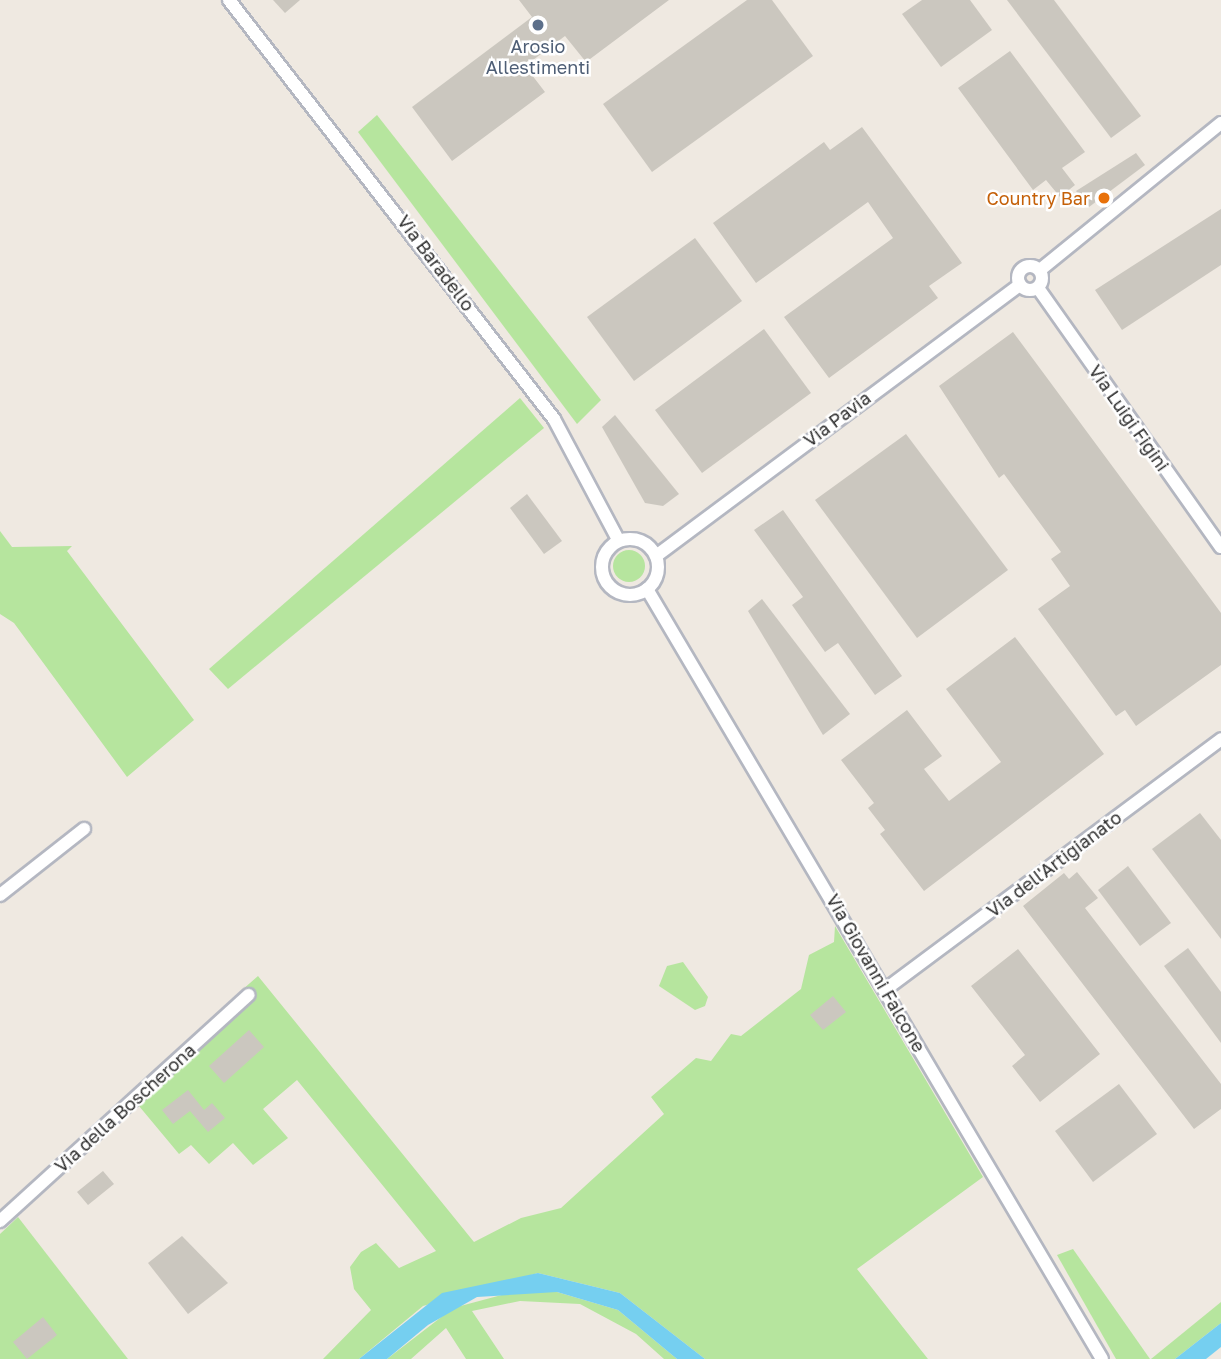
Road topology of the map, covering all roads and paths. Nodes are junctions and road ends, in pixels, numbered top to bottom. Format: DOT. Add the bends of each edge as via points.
graph roads {
  1 [pos="229,0"];
  2 [pos="1221,123"];
  3 [pos="1040,270"];
  4 [pos="1020,285"];
  5 [pos="1038,288"];
  6 [pos="619,541"];
  7 [pos="1221,547"];
  8 [pos="656,556"];
  9 [pos="648,589"];
  10 [pos="1221,739"];
  11 [pos="84,829"];
  12 [pos="0,895"];
  13 [pos="886,989"];
  14 [pos="248,995"];
  15 [pos="0,1221"];
  16 [pos="1101,1359"];
  1 -- 6 [label="street, Via Baradello" via="554,419"];
  2 -- 3 [label="street"];
  3 -- 4 [label="street, Via Pavia" via="1023,268"];
  3 -- 5 [label="street"];
  4 -- 5 [label="street"];
  4 -- 8 [label="street, Via Pavia"];
  5 -- 7 [label="street, Via Luigi Figini"];
  6 -- 8 [label="street" via="645,543"];
  6 -- 9 [label="street" via="605,553 605,581 620,594"];
  8 -- 9 [label="street" via="657,574"];
  9 -- 13 [label="street, Via Giovanni Falcone"];
  10 -- 13 [label="street, Via dell'Artigianato"];
  11 -- 12 [label="street"];
  13 -- 16 [label="street, Via Giovanni Falcone"];
  14 -- 15 [label="street, Via della Boscherona"];
}
